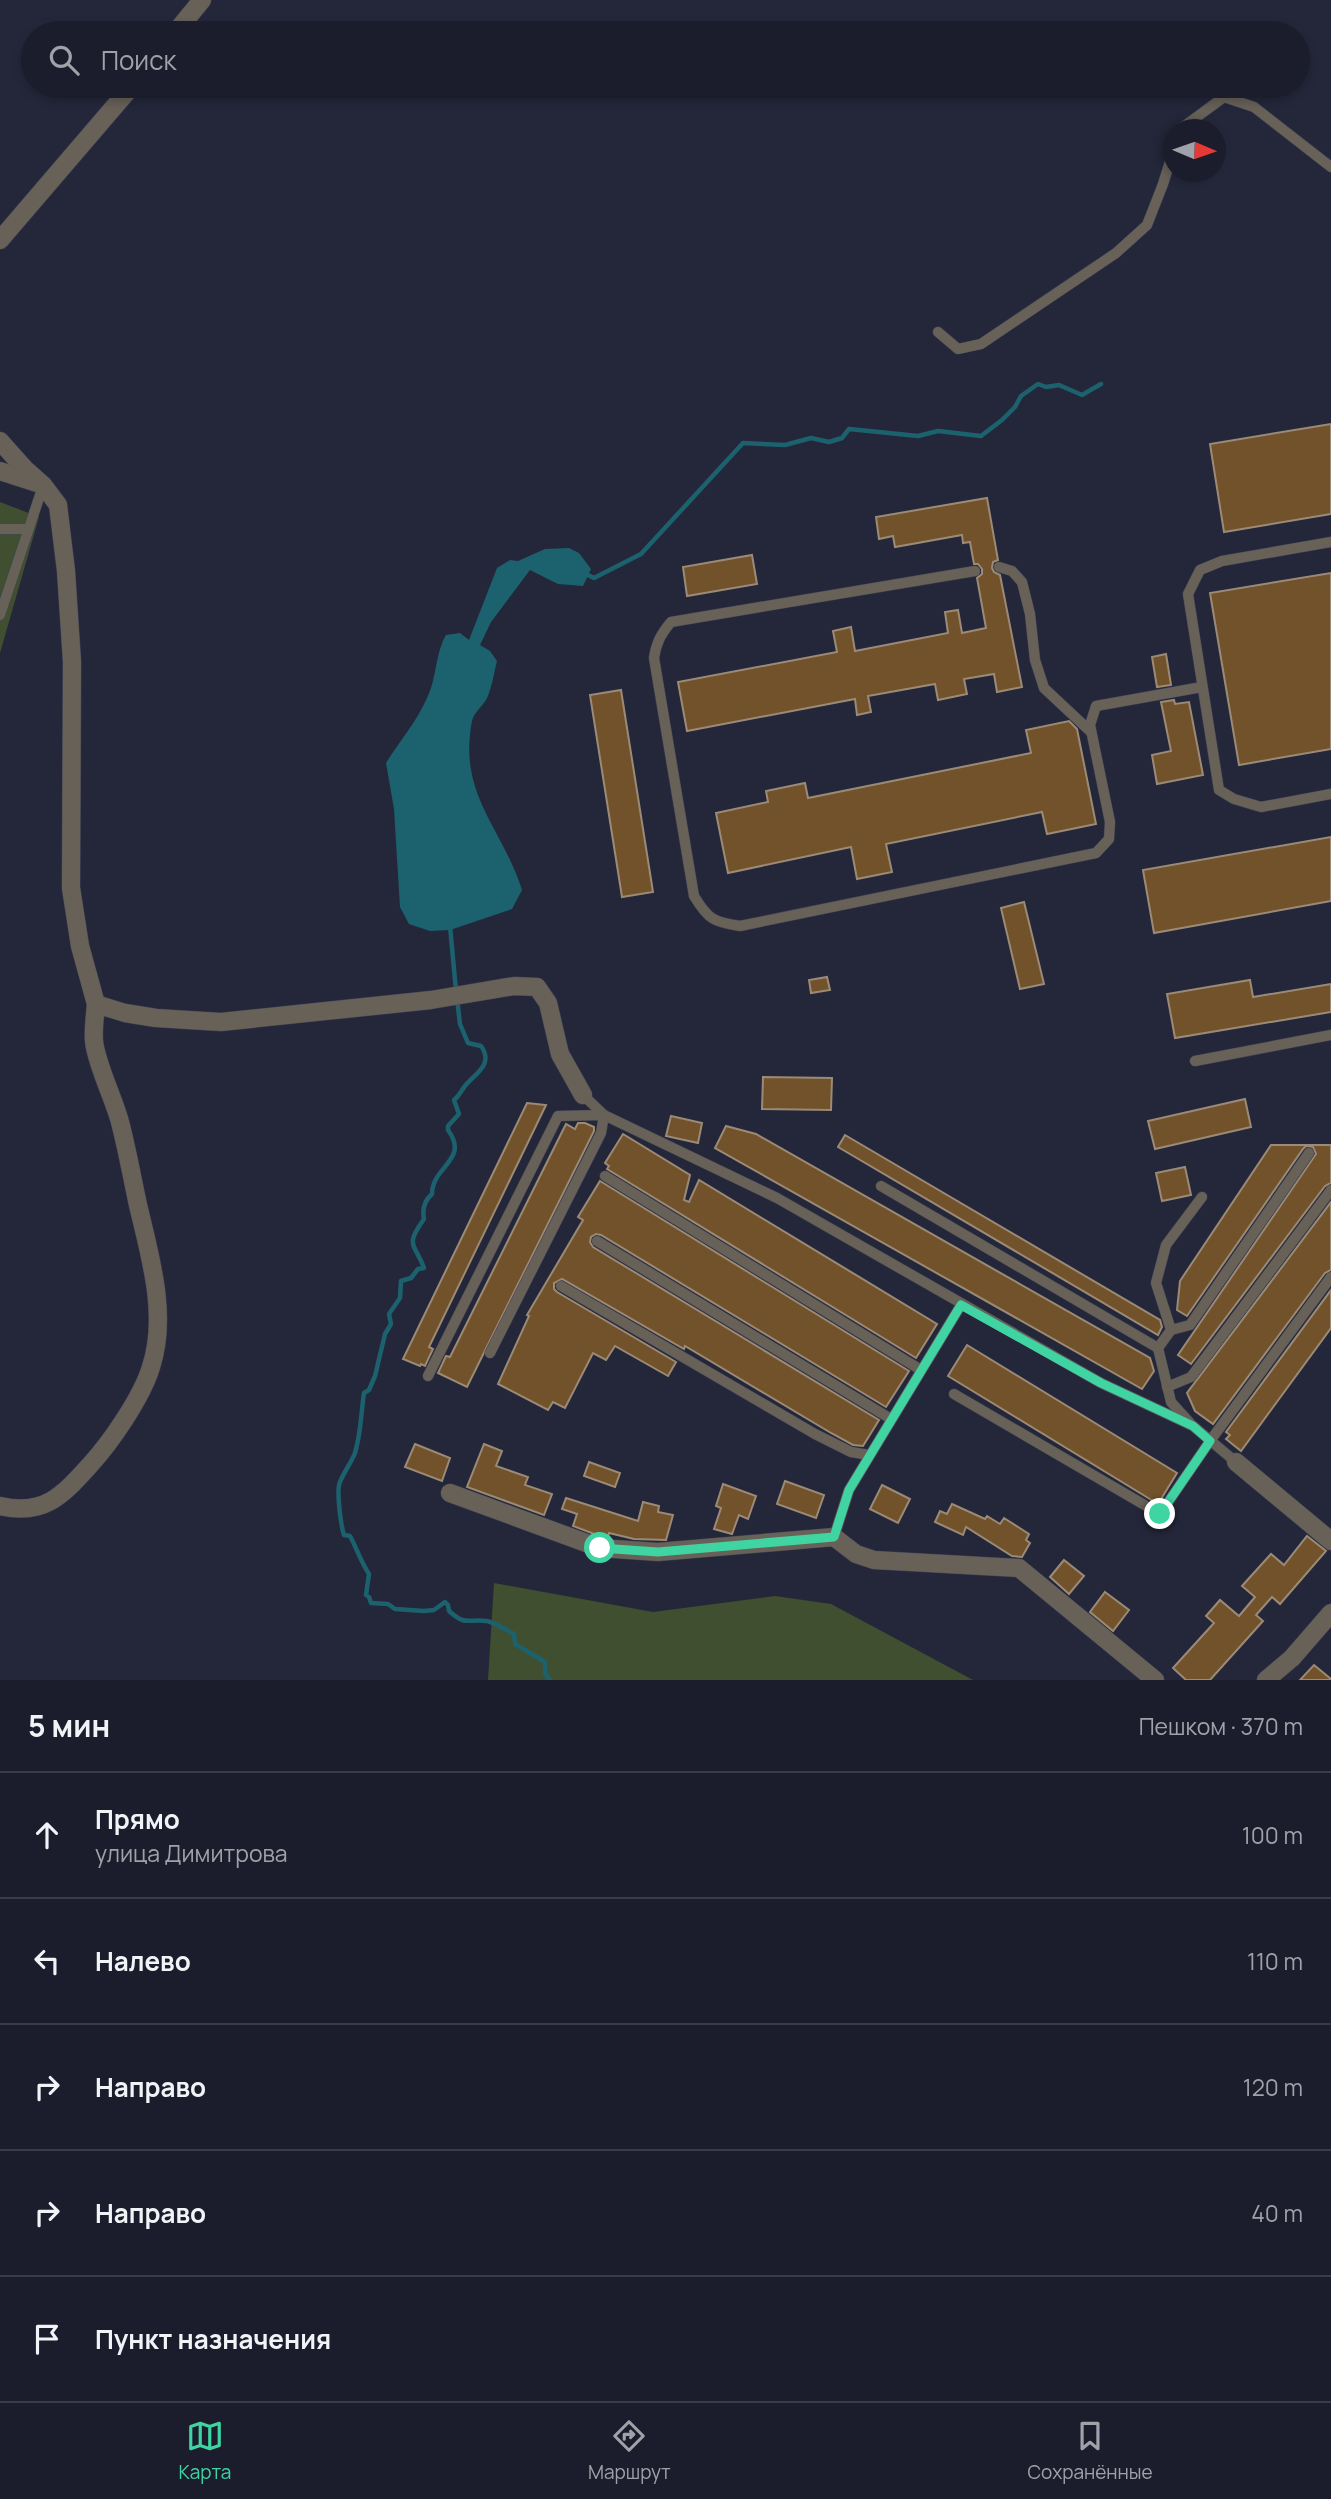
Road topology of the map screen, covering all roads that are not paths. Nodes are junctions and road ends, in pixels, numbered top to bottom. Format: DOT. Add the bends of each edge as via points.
graph roads {
  1 [pos="202,0"];
  2 [pos="185,21"];
  3 [pos="122,98"];
  4 [pos="1223,98"];
  5 [pos="1227,98"];
  6 [pos="1194,119"];
  7 [pos="1331,167"];
  8 [pos="1164,182"];
  9 [pos="0,240"];
  10 [pos="938,332"];
  11 [pos="0,441"];
  12 [pos="0,471"];
  13 [pos="43,485"];
  14 [pos="0,529"];
  15 [pos="29,529"];
  16 [pos="1331,542"];
  17 [pos="999,567"];
  18 [pos="975,571"];
  19 [pos="0,615"];
  20 [pos="1202,687"];
  21 [pos="1091,732"];
  22 [pos="1331,794"];
  23 [pos="96,1004"];
  24 [pos="1331,1035"];
  25 [pos="1195,1061"];
  26 [pos="583,1095"];
  27 [pos="604,1115"];
  28 [pos="1309,1153"];
  29 [pos="605,1175"];
  30 [pos="881,1186"];
  31 [pos="1331,1190"];
  32 [pos="1202,1197"];
  33 [pos="597,1241"];
  34 [pos="1331,1277"];
  35 [pos="561,1286"];
  36 [pos="961,1305"];
  37 [pos="1171,1331"];
  38 [pos="1158,1348"];
  39 [pos="490,1353"];
  40 [pos="921,1370"];
  41 [pos="428,1376"];
  42 [pos="1167,1387"];
  43 [pos="954,1394"];
  44 [pos="891,1419"];
  45 [pos="1193,1426"];
  46 [pos="1210,1441"];
  47 [pos="869,1455"];
  48 [pos="1236,1462"];
  49 [pos="450,1493"];
  50 [pos="0,1506"];
  51 [pos="834,1537"];
  52 [pos="1331,1541"];
  53 [pos="1331,1614"];
  54 [pos="1156,1680"];
  55 [pos="1266,1680"];
  1 -- 2 [label="street"];
  3 -- 9 [label="street"];
  4 -- 6 [label="lane"];
  5 -- 7 [label="lane" via="1254,107"];
  8 -- 10 [label="lane" via="1147,225 1116,253 981,344 958,349"];
  11 -- 13 [label="street"];
  12 -- 13 [label="street"];
  13 -- 15 [label="lane"];
  13 -- 23 [label="street" via="58,505 66,571 72,662 71,888"];
  14 -- 15 [label="lane"];
  15 -- 19 [label="lane"];
  16 -- 20 [label="lane" via="1222,561 1200,570 1188,594"];
  17 -- 21 [label="lane" via="1012,571 1022,582 1044,688"];
  18 -- 21 [label="lane" via="671,622 660,634 654,658 694,896 706,916 740,926 1096,853 1109,839 1110,822"];
  20 -- 21 [label="lane" via="1096,706"];
  20 -- 22 [label="lane" via="1219,790 1261,807"];
  23 -- 26 [label="street" via="156,1018 221,1022 537,986 548,1003 560,1054"];
  23 -- 50 [label="street" via="94,1042 120,1120 157,1298 156,1345 151,1368 127,1415 104,1450 71,1485 52,1502 34,1508"];
  24 -- 25 [label="lane"];
  26 -- 27 [label="lane"];
  27 -- 36 [label="lane" via="777,1198"];
  27 -- 39 [label="lane" via="601,1133"];
  27 -- 41 [label="lane" via="558,1116"];
  28 -- 37 [label="lane" via="1190,1325"];
  29 -- 40 [label="lane"];
  30 -- 38 [label="lane"];
  31 -- 42 [label="lane" via="1191,1377"];
  32 -- 37 [label="lane" via="1166,1244 1156,1283"];
  33 -- 44 [label="lane"];
  34 -- 46 [label="lane"];
  35 -- 47 [label="lane" via="815,1434 851,1452"];
  36 -- 40 [label="lane"];
  36 -- 45 [label="lane" via="1101,1383"];
  37 -- 38 [label="lane"];
  38 -- 42 [label="lane"];
  40 -- 44 [label="lane"];
  42 -- 45 [label="lane" via="1171,1402"];
  43 -- 46 [label="lane" via="1160,1514"];
  44 -- 47 [label="lane"];
  45 -- 46 [label="lane"];
  46 -- 48 [label="lane"];
  47 -- 51 [label="lane" via="849,1490"];
  48 -- 52 [label="street"];
  49 -- 51 [label="street" via="600,1548 631,1552"];
  51 -- 54 [label="street" via="856,1554 874,1560 1019,1568"];
  53 -- 55 [label="street"];
}
